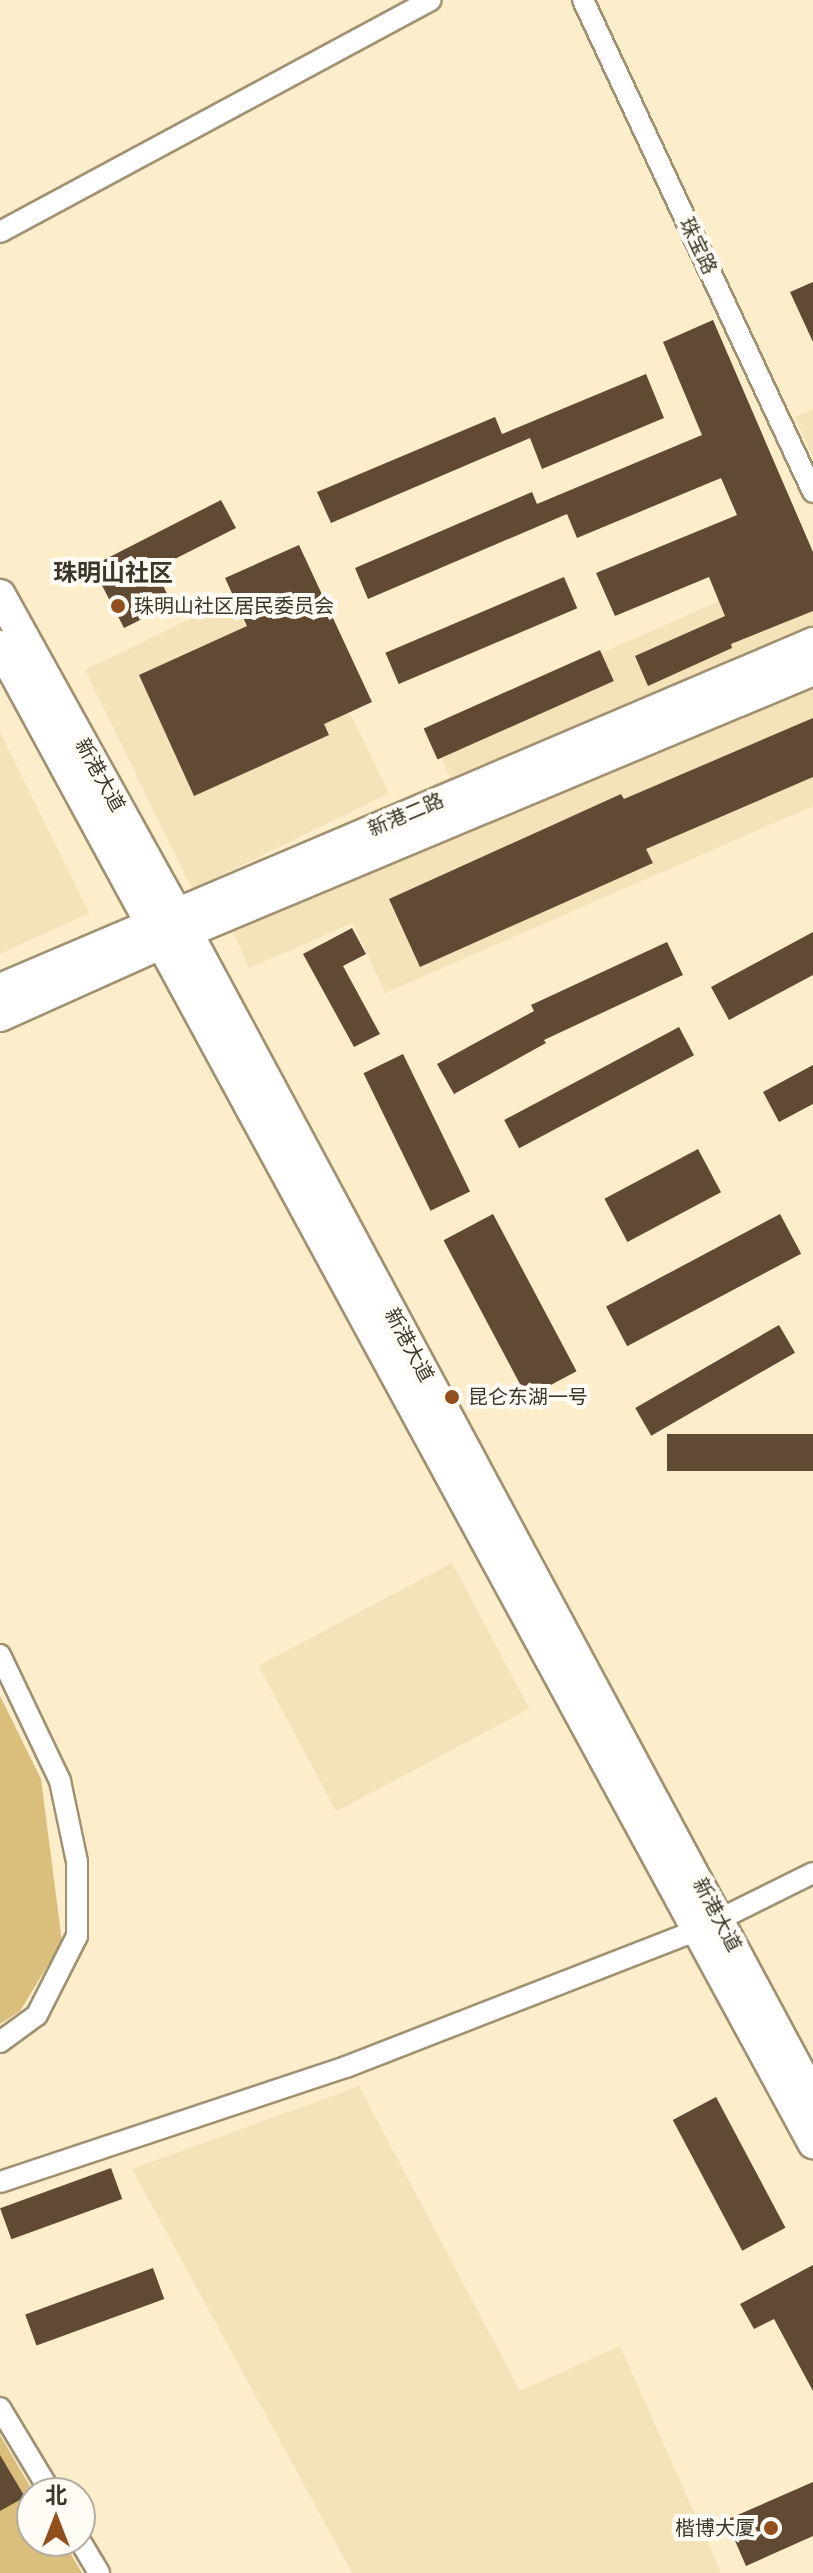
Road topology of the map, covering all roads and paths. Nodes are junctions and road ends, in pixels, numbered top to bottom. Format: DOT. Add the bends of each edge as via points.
graph roads {
  1 [pos="430,0"];
  2 [pos="583,0"];
  3 [pos="0,232"];
  4 [pos="813,492"];
  5 [pos="0,595"];
  6 [pos="813,643"];
  7 [pos="0,646"];
  8 [pos="813,670"];
  9 [pos="169,928"];
  10 [pos="0,989"];
  11 [pos="0,1016"];
  12 [pos="0,1655"];
  13 [pos="813,1873"];
  14 [pos="709,1925"];
  15 [pos="0,2042"];
  16 [pos="813,2097"];
  17 [pos="813,2143"];
  18 [pos="0,2182"];
  19 [pos="0,2408"];
  20 [pos="41,2477"];
  1 -- 3 [label="street"];
  2 -- 4 [label="street, 珠宝路"];
  5 -- 9 [label="main road, 新港大道"];
  6 -- 9 [label="main road, 新港二路"];
  7 -- 9 [label="main road, 新港大道"];
  8 -- 9 [label="main road, 新港二路"];
  9 -- 10 [label="main road, 新港二路"];
  9 -- 11 [label="main road, 新港二路"];
  9 -- 14 [label="main road, 新港大道"];
  12 -- 15 [label="street" via="60,1781 77,1877 77,1936 37,2015"];
  13 -- 14 [label="street"];
  14 -- 16 [label="main road, 新港大道"];
  14 -- 17 [label="main road, 新港大道"];
  14 -- 18 [label="street" via="346,2067"];
  19 -- 20 [label="street"];
}
